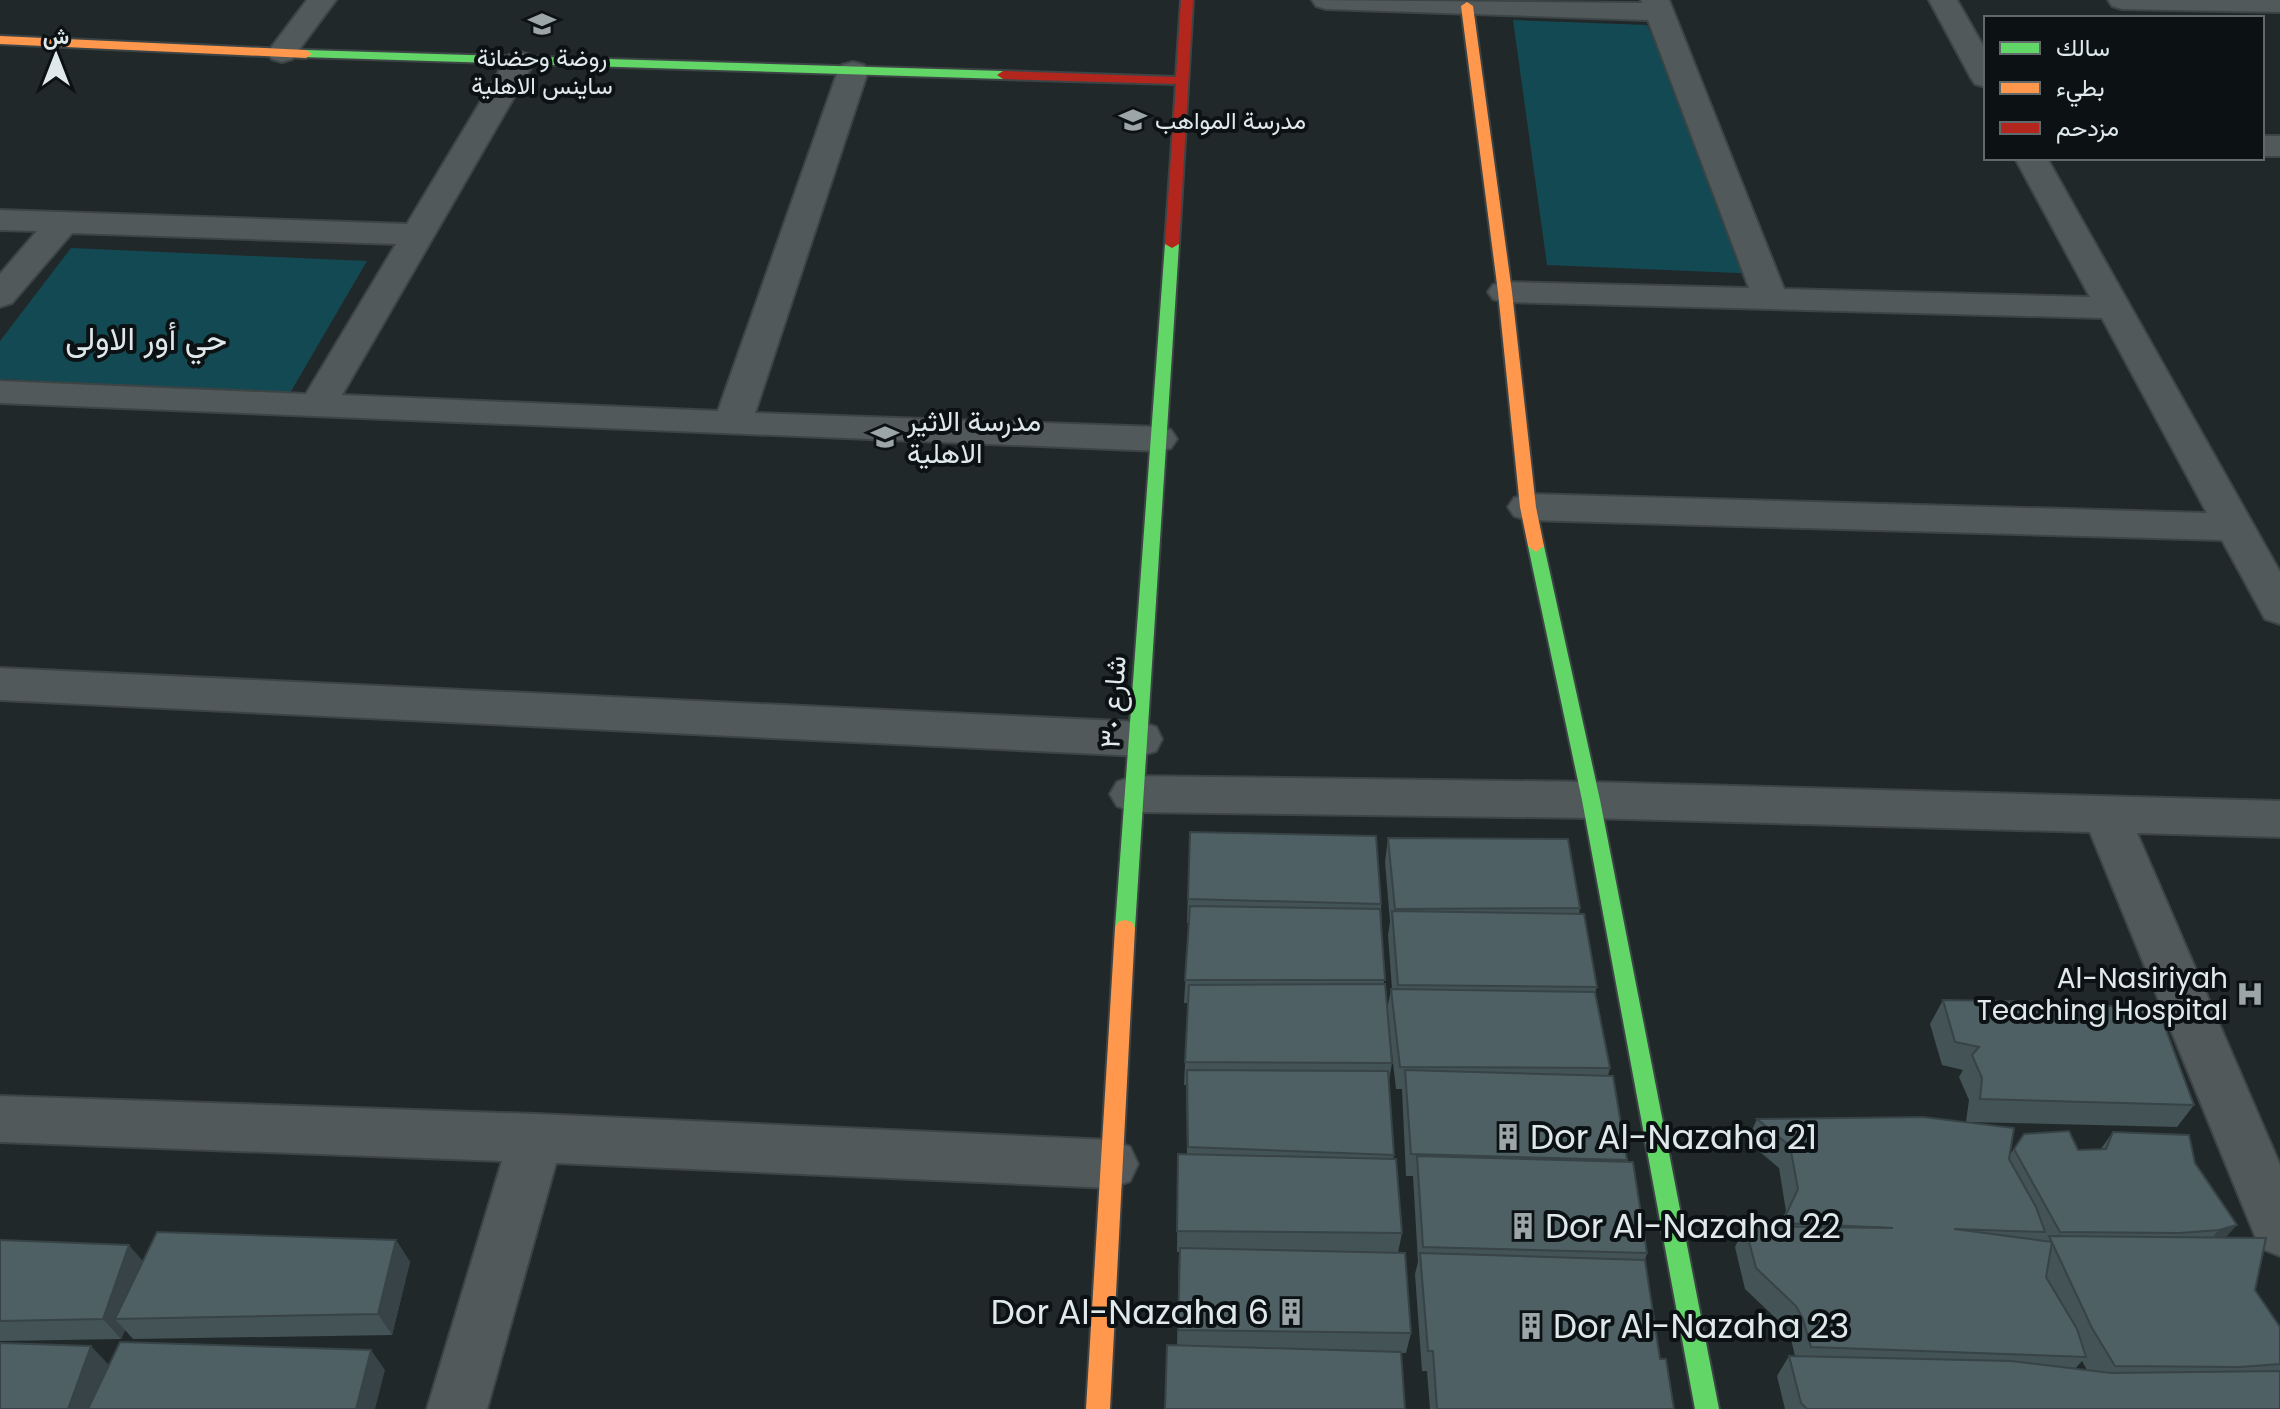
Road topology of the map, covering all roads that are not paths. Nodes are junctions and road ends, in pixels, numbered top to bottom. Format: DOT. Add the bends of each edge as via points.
graph roads {
  1 [pos="322,0"];
  2 [pos="1187,0"];
  3 [pos="1326,0"];
  4 [pos="1943,0"];
  5 [pos="2122,0"];
  6 [pos="2280,3"];
  7 [pos="1467,6"];
  8 [pos="1657,6"];
  9 [pos="0,40"];
  10 [pos="282,53"];
  11 [pos="520,61"];
  12 [pos="853,71"];
  13 [pos="1984,74"];
  14 [pos="1183,81"];
  15 [pos="2032,160"];
  16 [pos="0,220"];
  17 [pos="62,223"];
  18 [pos="419,235"];
  19 [pos="1505,292"];
  20 [pos="0,296"];
  21 [pos="1771,300"];
  22 [pos="2114,308"];
  23 [pos="0,392"];
  24 [pos="317,407"];
  25 [pos="732,424"];
  26 [pos="1158,439"];
  27 [pos="1528,507"];
  28 [pos="2235,527"];
  29 [pos="2280,609"];
  30 [pos="7,695"];
  31 [pos="1140,739"];
  32 [pos="1133,794"];
  33 [pos="1591,800"];
  34 [pos="2105,812"];
  35 [pos="2280,819"];
  36 [pos="0,1119"];
  37 [pos="536,1138"];
  38 [pos="1111,1164"];
  39 [pos="2280,1230"];
  40 [pos="457,1409"];
  41 [pos="1098,1409"];
  42 [pos="1707,1409"];
  1 -- 10 [label="street"];
  2 -- 14 [label="street, شارع ٣٠"];
  3 -- 7 [label="street"];
  4 -- 13 [label="street"];
  5 -- 6 [label="street"];
  7 -- 8 [label="street"];
  7 -- 19 [label="street"];
  8 -- 21 [label="street"];
  9 -- 10 [label="street"];
  10 -- 11 [label="street"];
  11 -- 12 [label="street"];
  11 -- 18 [label="street"];
  12 -- 14 [label="street"];
  12 -- 25 [label="street"];
  14 -- 26 [label="street, شارع ٣٠"];
  15 -- 22 [label="street"];
  16 -- 17 [label="street"];
  17 -- 18 [label="street"];
  17 -- 20 [label="street"];
  18 -- 24 [label="street"];
  19 -- 21 [label="street"];
  19 -- 27 [label="street"];
  21 -- 22 [label="street"];
  22 -- 28 [label="street"];
  23 -- 24 [label="street"];
  24 -- 25 [label="street"];
  25 -- 26 [label="street"];
  26 -- 31 [label="street, شارع ٣٠"];
  27 -- 28 [label="street"];
  27 -- 33 [label="street"];
  28 -- 29 [label="street"];
  30 -- 31 [label="street"];
  31 -- 32 [label="street, شارع ٣٠"];
  32 -- 33 [label="street"];
  32 -- 38 [label="street, شارع ٣٠"];
  33 -- 34 [label="street"];
  33 -- 42 [label="street"];
  34 -- 35 [label="street"];
  34 -- 39 [label="street"];
  36 -- 37 [label="street"];
  37 -- 38 [label="street"];
  37 -- 40 [label="street"];
  38 -- 41 [label="street, شارع ٣٠"];
}
